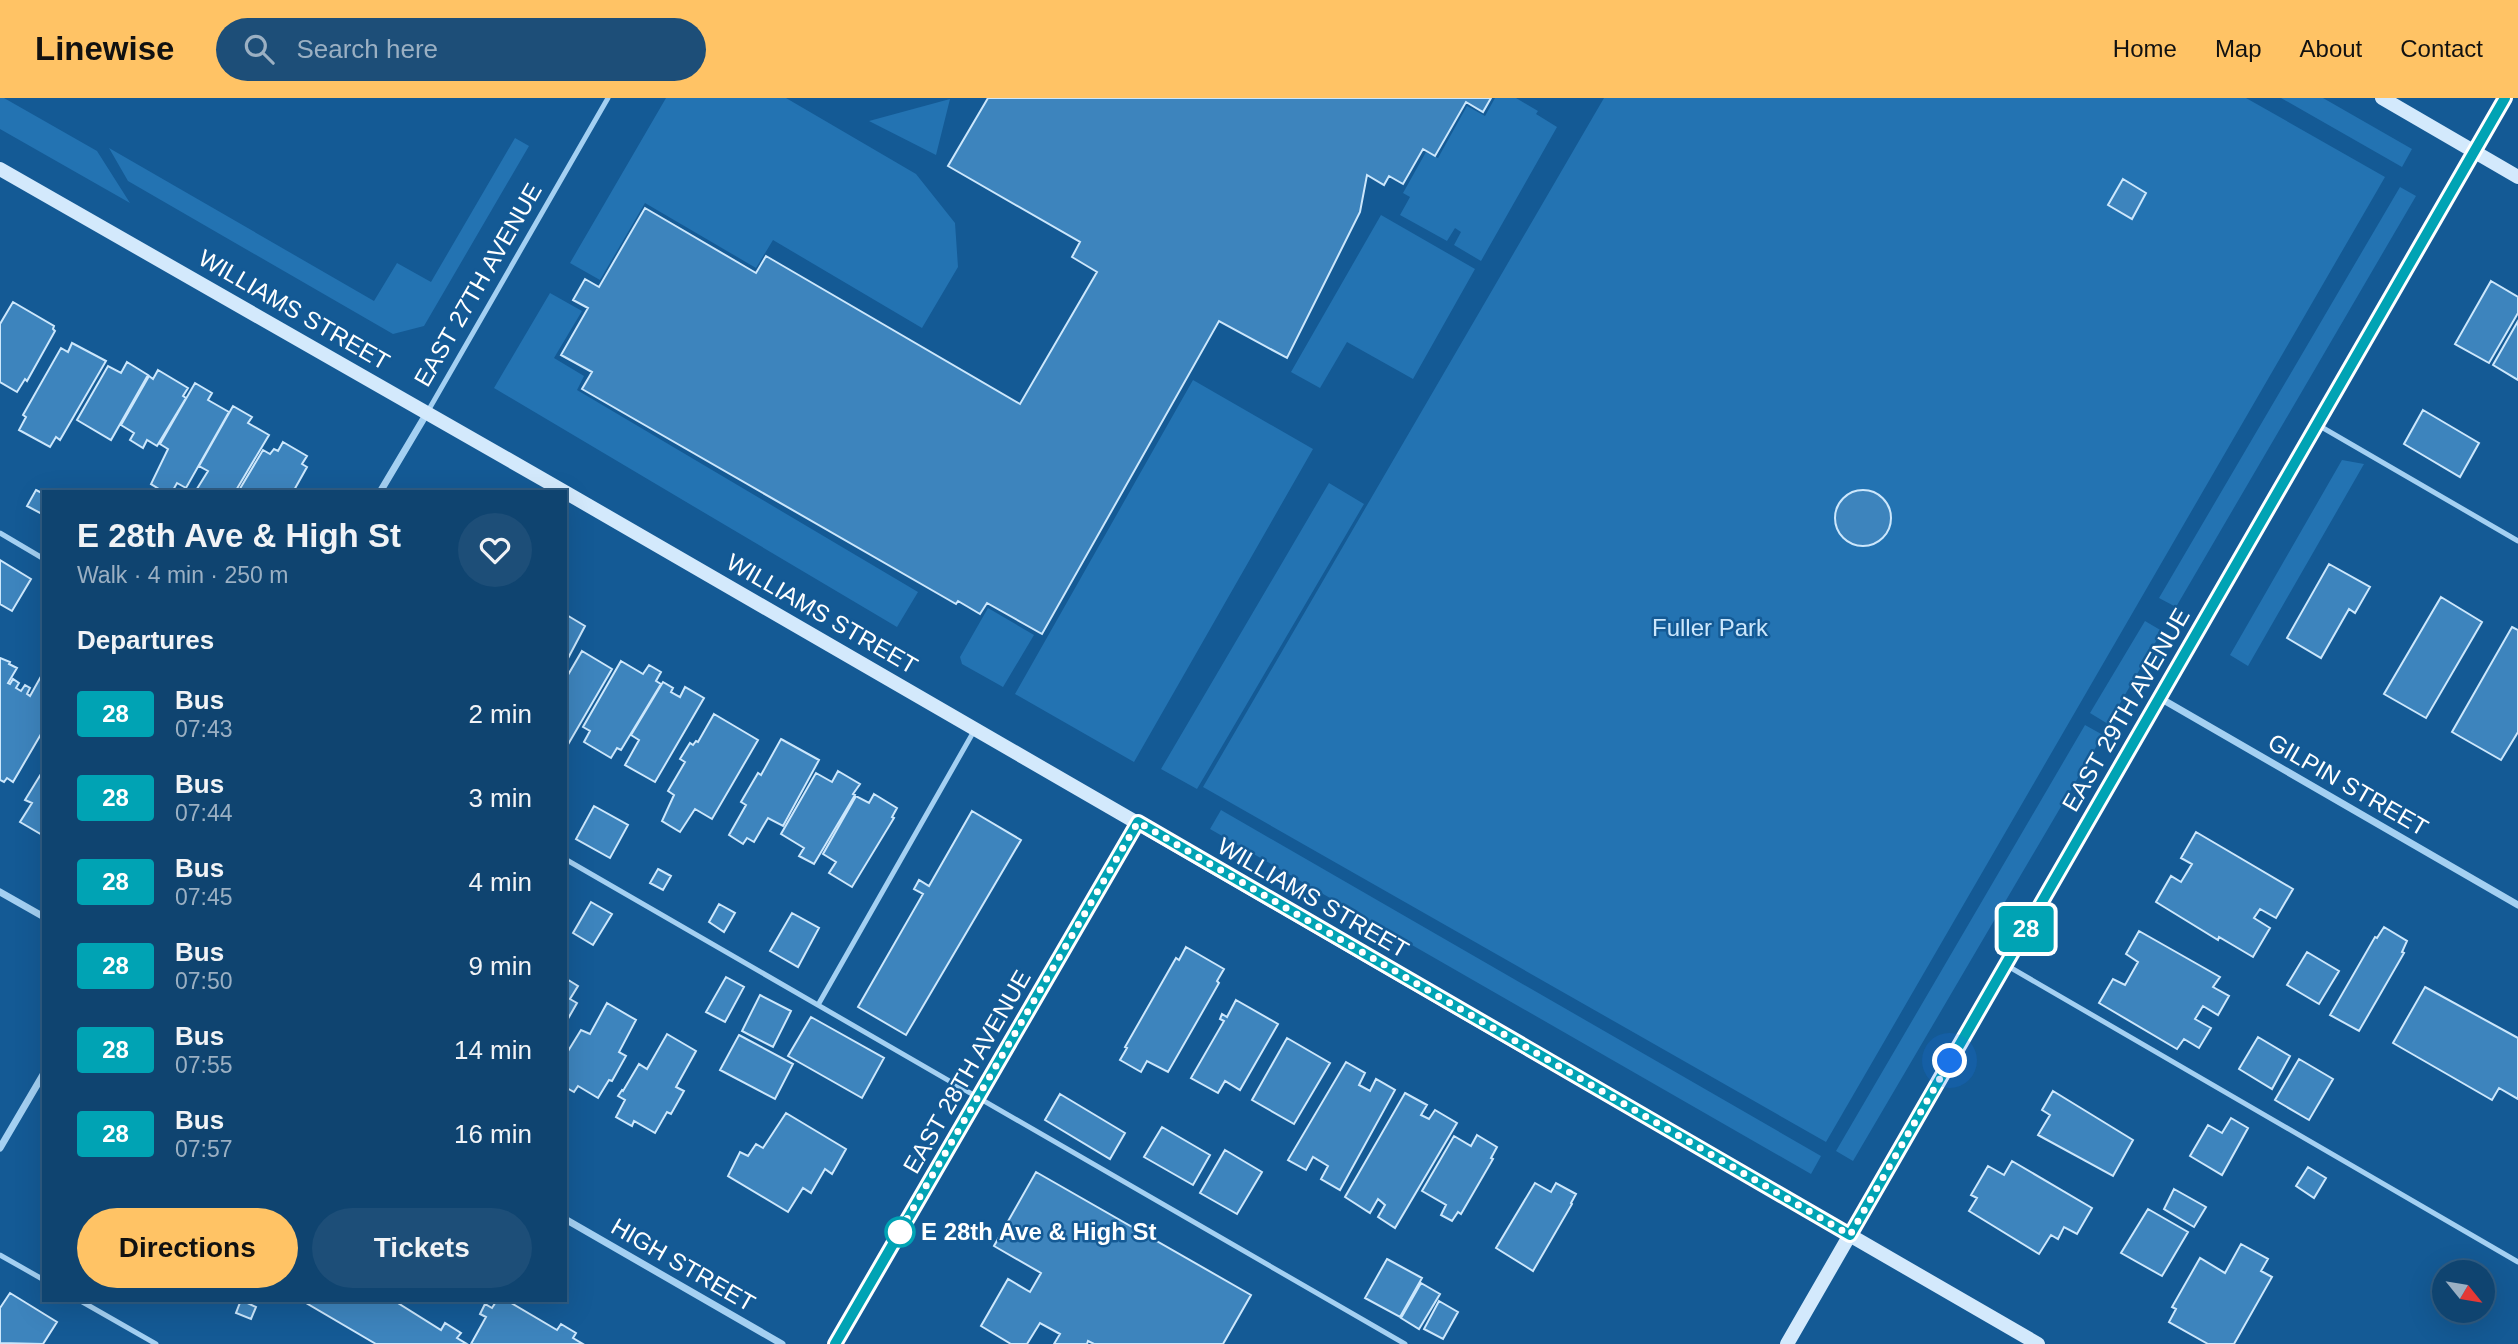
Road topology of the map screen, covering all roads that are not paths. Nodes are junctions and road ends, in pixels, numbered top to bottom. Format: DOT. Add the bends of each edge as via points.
graph roads {
  1 [pos="608,98"];
  2 [pos="2382,98"];
  3 [pos="2505,98"];
  4 [pos="2474,151"];
  5 [pos="0,169"];
  6 [pos="2518,177"];
  7 [pos="427,412"];
  8 [pos="2317,425"];
  9 [pos="381,490"];
  10 [pos="562,490"];
  11 [pos="567,493"];
  12 [pos="0,533"];
  13 [pos="2518,541"];
  14 [pos="42,558"];
  15 [pos="2159,698"];
  16 [pos="975,728"];
  17 [pos="1138,822"];
  18 [pos="567,860"];
  19 [pos="0,892"];
  20 [pos="2518,905"];
  21 [pos="42,916"];
  22 [pos="2005,965"];
  23 [pos="818,1005"];
  24 [pos="42,1076"];
  25 [pos="978,1097"];
  26 [pos="0,1148"];
  27 [pos="567,1220"];
  28 [pos="1850,1235"];
  29 [pos="0,1255"];
  30 [pos="2518,1262"];
  31 [pos="42,1279"];
  32 [pos="82,1302"];
  33 [pos="156,1344"];
  34 [pos="782,1344"];
  35 [pos="835,1344"];
  36 [pos="1405,1344"];
  37 [pos="1787,1344"];
  38 [pos="2038,1344"];
  1 -- 7 [label="lane, EAST 27TH AVENUE"];
  2 -- 4 [label="street"];
  3 -- 4 [label="street, EAST 29TH AVENUE"];
  4 -- 6 [label="street"];
  4 -- 8 [label="street, EAST 29TH AVENUE"];
  5 -- 7 [label="street, WILLIAMS STREET"];
  7 -- 9 [label="street, EAST 27TH AVENUE"];
  7 -- 10 [label="street, WILLIAMS STREET"];
  8 -- 13 [label="lane"];
  8 -- 15 [label="street, EAST 29TH AVENUE"];
  11 -- 16 [label="street, WILLIAMS STREET"];
  12 -- 14 [label="lane"];
  15 -- 20 [label="street, GILPIN STREET"];
  15 -- 22 [label="street, EAST 29TH AVENUE"];
  16 -- 17 [label="street, WILLIAMS STREET"];
  16 -- 23 [label="lane"];
  17 -- 25 [label="street, EAST 28TH AVENUE"];
  17 -- 28 [label="street, WILLIAMS STREET"];
  18 -- 23 [label="lane"];
  19 -- 21 [label="street"];
  22 -- 28 [label="street, EAST 29TH AVENUE"];
  22 -- 30 [label="lane"];
  23 -- 25 [label="lane"];
  24 -- 26 [label="street"];
  25 -- 35 [label="street, EAST 28TH AVENUE"];
  25 -- 36 [label="lane"];
  27 -- 34 [label="street, HIGH STREET"];
  28 -- 37 [label="street, EAST 29TH AVENUE"];
  28 -- 38 [label="street, WILLIAMS STREET"];
  29 -- 31 [label="lane"];
  32 -- 33 [label="lane"];
}
